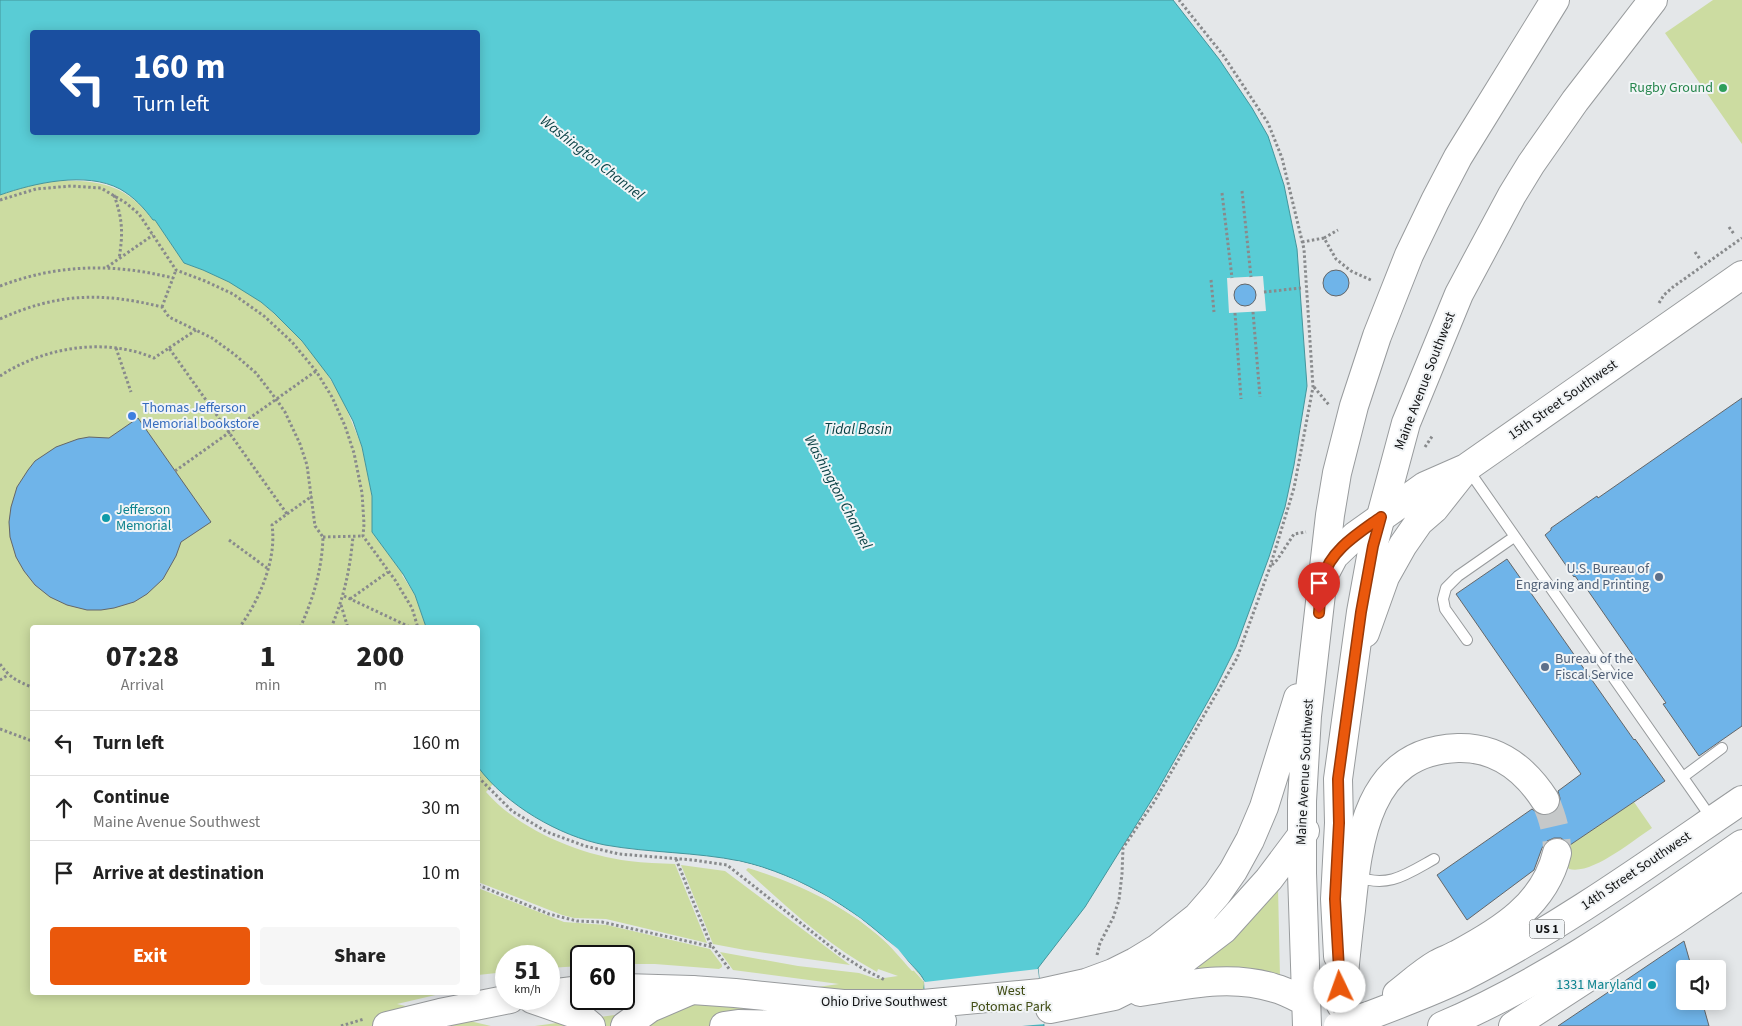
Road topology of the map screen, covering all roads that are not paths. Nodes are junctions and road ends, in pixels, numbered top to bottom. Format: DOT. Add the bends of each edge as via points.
graph roads {
  1 [pos="1555,0"];
  2 [pos="1654,0"];
  3 [pos="1742,275"];
  4 [pos="1466,468"];
  5 [pos="1381,517"];
  6 [pos="1514,537"];
  7 [pos="1323,577"];
  8 [pos="1466,640"];
  9 [pos="1314,649"];
  10 [pos="1356,658"];
  11 [pos="1722,748"];
  12 [pos="1683,776"];
  13 [pos="1338,779"];
  14 [pos="1544,800"];
  15 [pos="1742,800"];
  16 [pos="1713,820"];
  17 [pos="1301,837"];
  18 [pos="1742,844"];
  19 [pos="1557,853"];
  20 [pos="1434,859"];
  21 [pos="1742,874"];
  22 [pos="1354,875"];
  23 [pos="635,988"];
  24 [pos="692,990"];
  25 [pos="1114,996"];
  26 [pos="495,1002"];
  27 [pos="1042,1002"];
  28 [pos="560,1009"];
  29 [pos="924,1013"];
  30 [pos="1307,1014"];
  31 [pos="1368,1016"];
  32 [pos="1340,1019"];
  33 [pos="387,1026"];
  34 [pos="591,1026"];
  35 [pos="625,1026"];
  36 [pos="724,1026"];
  37 [pos="1442,1026"];
  38 [pos="1513,1026"];
  1 -- 7 [label="main road, Maine Avenue Southwest" via="1458,157 1405,264 1354,406 1339,465"];
  2 -- 5 [label="main road, Maine Avenue Southwest" via="1547,141 1475,261 1406,423"];
  3 -- 4 [label="main road, 15th Street Southwest"];
  4 -- 5 [label="main road, 15th Street Southwest" via="1425,486"];
  4 -- 6 [label="lane"];
  4 -- 10 [label="main road" via="1403,545 1385,577"];
  5 -- 7 [label="main road, 15th Street Southwest" via="1343,545"];
  5 -- 10 [label="main road, Maine Avenue Southwest" via="1373,546"];
  6 -- 8 [label="lane" via="1446,588 1445,609"];
  6 -- 12 [label="lane"];
  7 -- 9 [label="main road, Maine Avenue Southwest"];
  9 -- 17 [label="main road, Maine Avenue Southwest"];
  9 -- 27 [label="main road, Ohio Drive Southwest" via="1264,807 1250,840 1217,894 1197,917 1158,948 1135,962"];
  10 -- 13 [label="main road, Maine Avenue Southwest"];
  11 -- 12 [label="lane"];
  12 -- 16 [label="lane"];
  13 -- 17 [label="main road, Ohio Drive Southwest"];
  13 -- 32 [label="main road, Maine Avenue Southwest" via="1335,899"];
  14 -- 22 [label="main road" via="1523,772 1490,754 1464,748 1419,757 1394,774 1376,796 1368,812"];
  15 -- 16 [label="main road, 14th Street Southwest / US 1"];
  16 -- 31 [label="main road, 14th Street Southwest / US 1" via="1586,905 1493,961 1436,989"];
  17 -- 25 [label="main road, Ohio Drive Southwest" via="1224,929 1178,964"];
  17 -- 30 [label="main road, Maine Avenue Southwest"];
  18 -- 37 [label="main road" via="1641,915 1550,972"];
  19 -- 31 [label="main road" via="1549,876 1523,912 1485,939 1437,964"];
  20 -- 22 [label="lane" via="1403,877 1383,882"];
  21 -- 38 [label="main road" via="1666,928"];
  22 -- 32 [label="main road"];
  23 -- 24 [label="main road"];
  24 -- 29 [label="main road, Ohio Drive Southwest"];
  24 -- 35 [label="main road, Ohio Drive Southwest" via="650,1008"];
  25 -- 27 [label="main road, Ohio Drive Southwest" via="1088,1002"];
  25 -- 30 [label="main road" via="1231,980 1274,987"];
  26 -- 33 [label="main road"];
  27 -- 29 [label="main road, Ohio Drive Southwest"];
  28 -- 34 [label="main road" via="578,1015"];
  29 -- 36 [label="main road, Ohio Drive Southwest" via="866,1026"];
  31 -- 32 [label="main road, 14th Street Southwest / US 1, bridge"];
}
